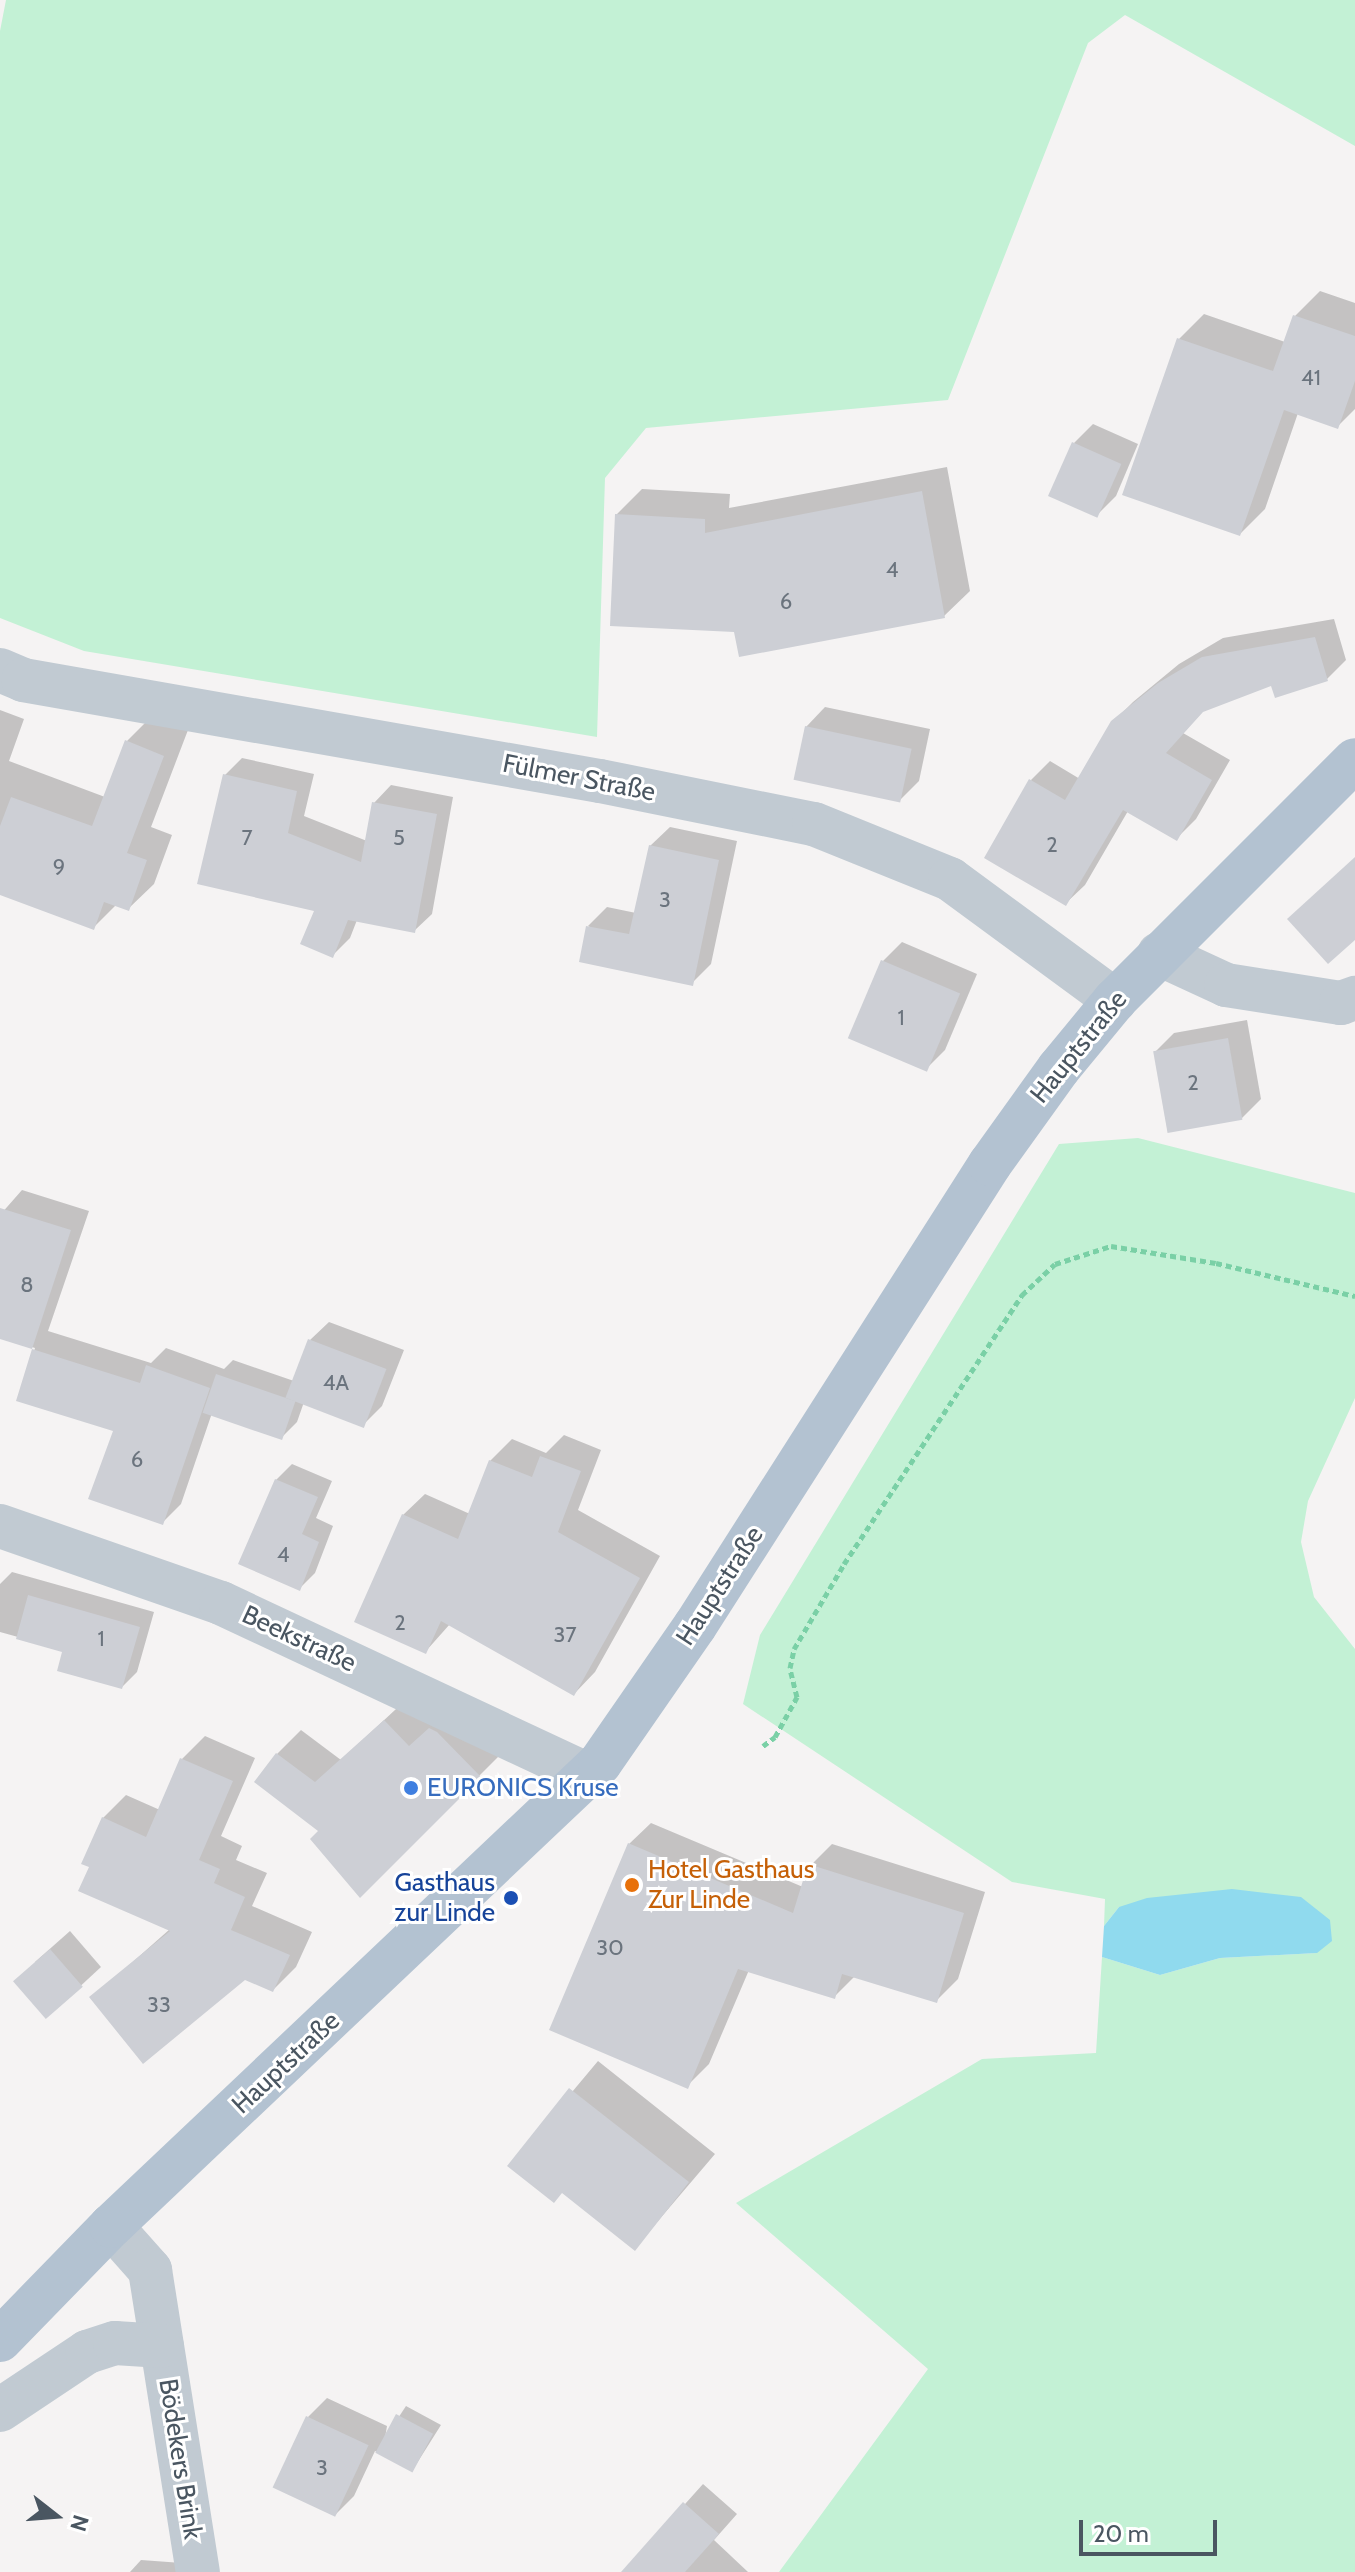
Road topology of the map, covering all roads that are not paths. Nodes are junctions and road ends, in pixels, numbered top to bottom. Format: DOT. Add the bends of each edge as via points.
graph roads {
  1 [pos="0,670"];
  2 [pos="1355,760"];
  3 [pos="1159,954"];
  4 [pos="1355,998"];
  5 [pos="1115,1000"];
  6 [pos="0,1526"];
  7 [pos="589,1775"];
  8 [pos="111,2226"];
  9 [pos="0,2340"];
  10 [pos="162,2346"];
  11 [pos="0,2410"];
  12 [pos="198,2572"];
  1 -- 5 [label="street, Fülmer Straße" via="23,680 814,824 950,879"];
  2 -- 3 [label="main road, Hauptstraße"];
  3 -- 4 [label="street" via="1226,985 1341,1003"];
  3 -- 5 [label="main road, Hauptstraße"];
  5 -- 7 [label="main road, Hauptstraße" via="990,1164 695,1626"];
  6 -- 7 [label="street, Beekstraße" via="221,1603"];
  7 -- 8 [label="main road, Hauptstraße"];
  8 -- 9 [label="main road, Hauptstraße"];
  8 -- 10 [label="street, Bödekers Brink" via="150,2270"];
  10 -- 11 [label="street, Bödekers Brink" via="115,2343 87,2352"];
  10 -- 12 [label="street, Bödekers Brink"];
}
